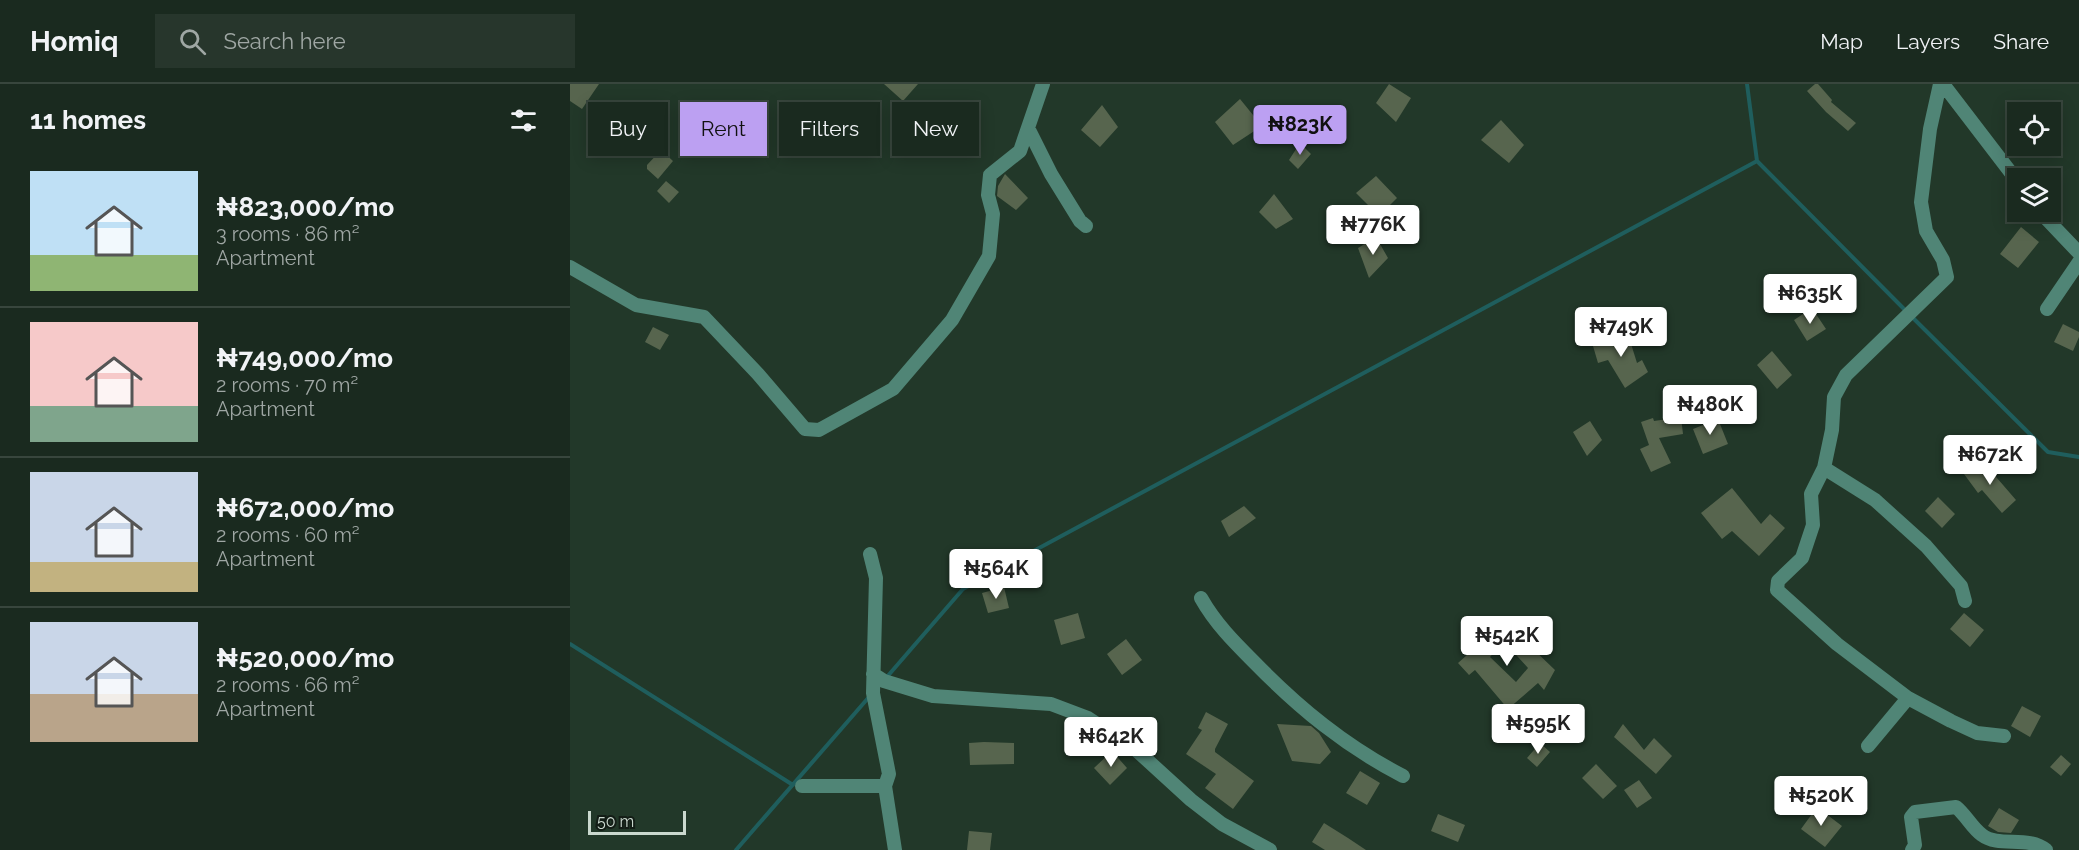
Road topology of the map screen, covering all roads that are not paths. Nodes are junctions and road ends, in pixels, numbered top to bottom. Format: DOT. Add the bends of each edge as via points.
graph roads {
  1 [pos="1043,84"];
  2 [pos="1941,84"];
  3 [pos="1028,128"];
  4 [pos="2007,168"];
  5 [pos="2050,222"];
  6 [pos="1086,226"];
  7 [pos="2079,253"];
  8 [pos="2079,262"];
  9 [pos="570,267"];
  10 [pos="2047,309"];
  11 [pos="1824,468"];
  12 [pos="870,554"];
  13 [pos="1201,598"];
  14 [pos="1965,601"];
  15 [pos="873,674"];
  16 [pos="1908,698"];
  17 [pos="2004,736"];
  18 [pos="1868,746"];
  19 [pos="1402,776"];
  20 [pos="802,786"];
  21 [pos="885,786"];
  22 [pos="895,850"];
  23 [pos="1270,850"];
  24 [pos="1912,850"];
  25 [pos="2046,850"];
  1 -- 3 [label="street"];
  2 -- 4 [label="street"];
  2 -- 11 [label="street" via="1930,129 1921,202 1926,231 1943,260 1947,278 1846,375 1834,397"];
  3 -- 6 [label="street" via="1051,174"];
  3 -- 9 [label="street" via="1020,151 990,175 987,195 993,214 989,256 952,320 893,389 819,430 805,429 704,318 636,305"];
  5 -- 7 [label="street"];
  8 -- 10 [label="street"];
  11 -- 14 [label="street" via="1875,500 1926,546 1961,586"];
  11 -- 16 [label="street" via="1811,495 1813,525 1802,558 1778,580 1777,590 1837,644"];
  12 -- 15 [label="street" via="876,578"];
  13 -- 19 [label="street" via="1226,634 1290,699 1332,733"];
  15 -- 21 [label="street" via="873,693 889,774"];
  15 -- 23 [label="street" via="933,696 1051,704 1088,717 1134,748 1222,824"];
  16 -- 17 [label="street" via="1977,733"];
  16 -- 18 [label="street"];
  20 -- 21 [label="street"];
  21 -- 22 [label="street"];
  24 -- 25 [label="street" via="1915,845 1911,817 1915,812 1956,807 1982,835 1993,840 2039,844"];
}
